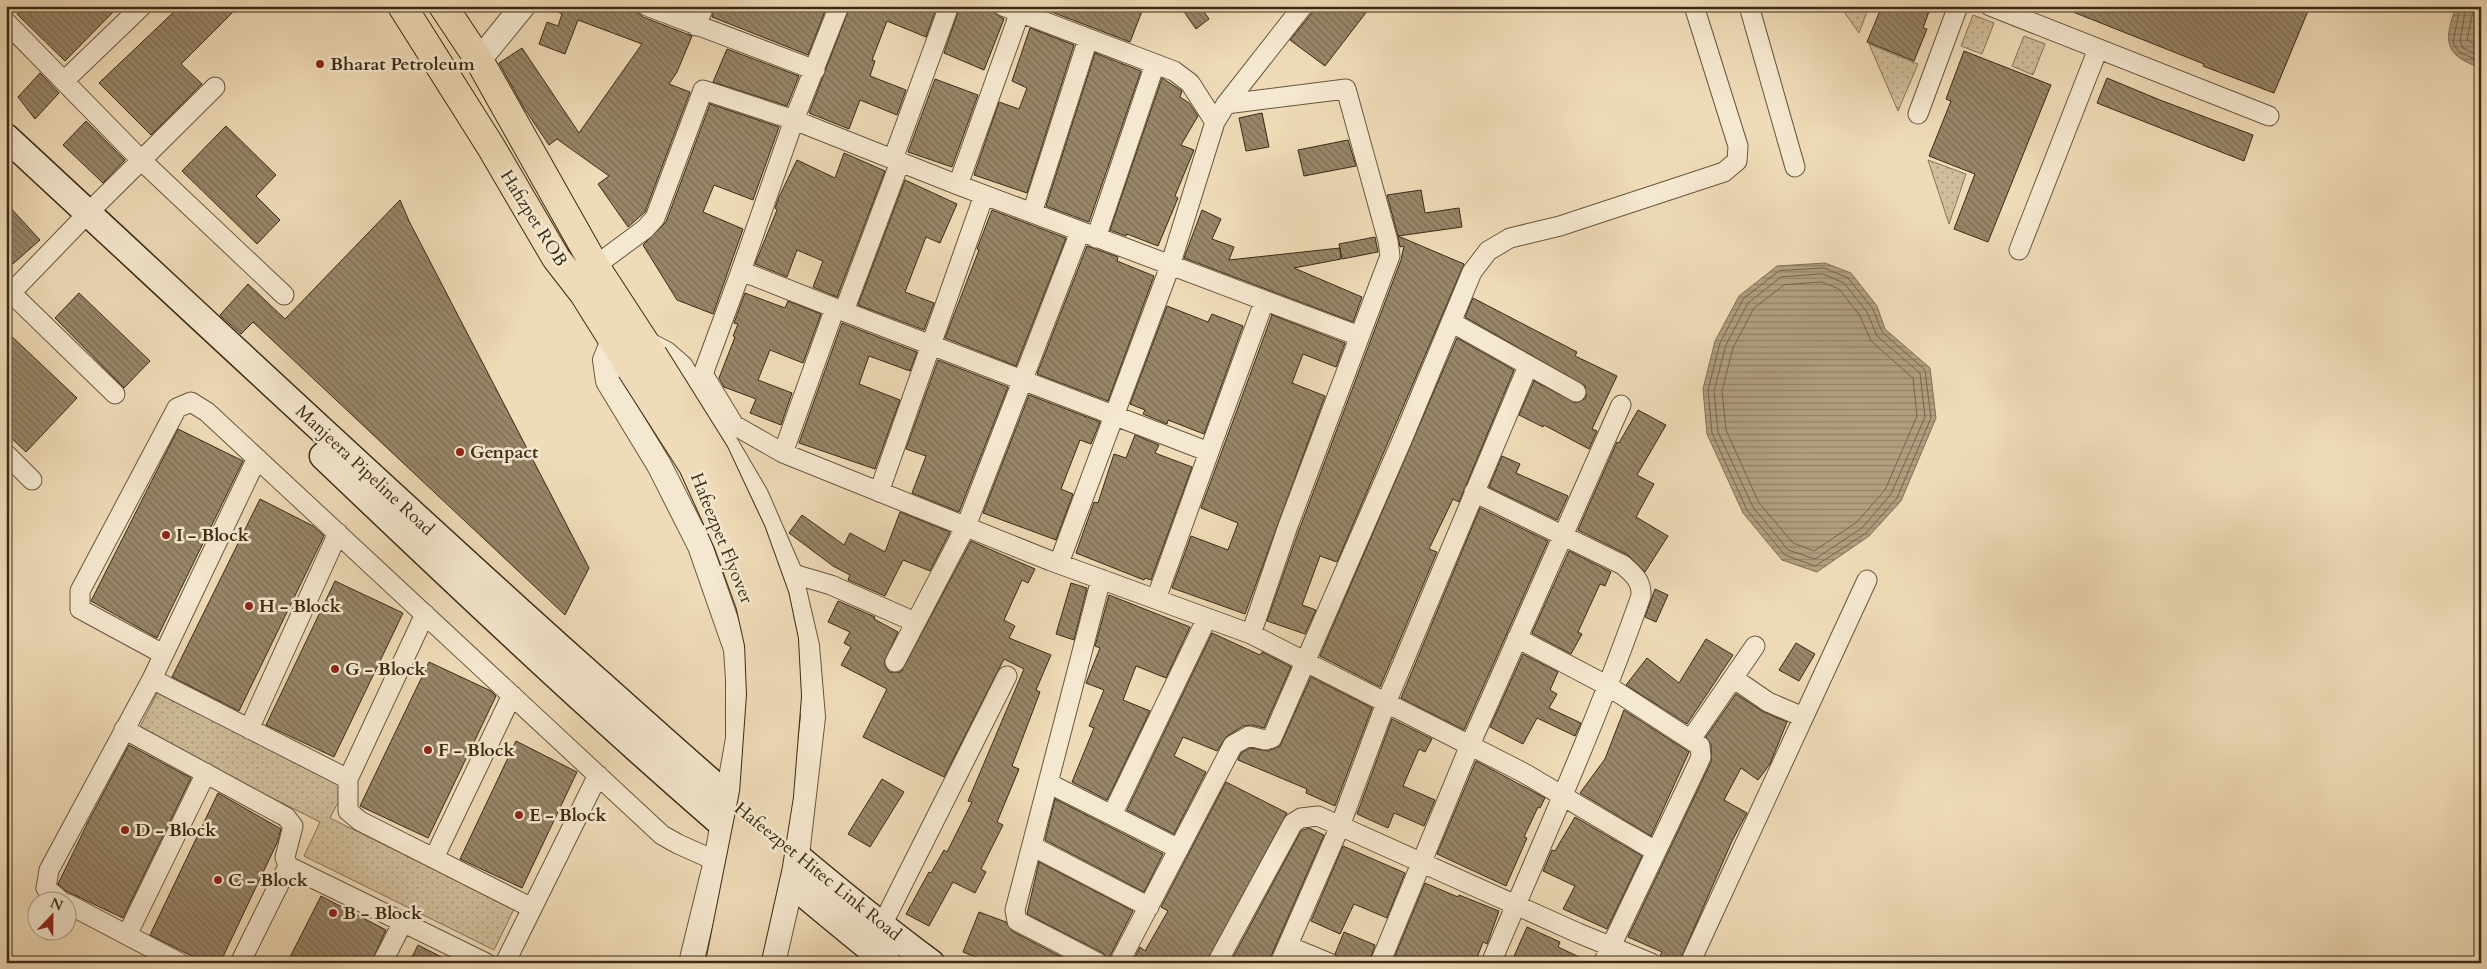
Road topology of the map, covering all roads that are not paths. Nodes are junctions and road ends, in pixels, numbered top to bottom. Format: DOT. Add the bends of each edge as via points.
graph roads {
  1 [pos="142,6"];
  2 [pos="402,6"];
  3 [pos="444,6"];
  4 [pos="523,6"];
  5 [pos="647,6"];
  6 [pos="704,6"];
  7 [pos="839,6"];
  8 [pos="948,6"];
  9 [pos="1303,6"];
  10 [pos="1694,6"];
  11 [pos="1749,6"];
  12 [pos="1958,6"];
  13 [pos="1990,6"];
  14 [pos="1015,9"];
  15 [pos="6,22"];
  16 [pos="696,26"];
  17 [pos="1088,39"];
  18 [pos="2098,49"];
  19 [pos="479,60"];
  20 [pos="1155,64"];
  21 [pos="815,70"];
  22 [pos="65,80"];
  23 [pos="216,87"];
  24 [pos="1226,104"];
  25 [pos="1918,114"];
  26 [pos="2269,116"];
  27 [pos="794,120"];
  28 [pos="1214,122"];
  29 [pos="6,137"];
  30 [pos="6,156"];
  31 [pos="141,160"];
  32 [pos="896,161"];
  33 [pos="1795,167"];
  34 [pos="958,186"];
  35 [pos="984,195"];
  36 [pos="1032,213"];
  37 [pos="83,218"];
  38 [pos="1088,235"];
  39 [pos="2019,250"];
  40 [pos="595,266"];
  41 [pos="1170,266"];
  42 [pos="741,271"];
  43 [pos="8,293"];
  44 [pos="284,295"];
  45 [pos="1264,302"];
  46 [pos="840,310"];
  47 [pos="1451,322"];
  48 [pos="1359,336"];
  49 [pos="613,341"];
  50 [pos="932,344"];
  51 [pos="643,356"];
  52 [pos="1528,366"];
  53 [pos="1023,380"];
  54 [pos="1576,392"];
  55 [pos="115,394"];
  56 [pos="1621,405"];
  57 [pos="1114,415"];
  58 [pos="1209,452"];
  59 [pos="782,453"];
  60 [pos="6,454"];
  61 [pos="257,458"];
  62 [pos="32,480"];
  63 [pos="879,492"];
  64 [pos="1474,492"];
  65 [pos="966,526"];
  66 [pos="338,534"];
  67 [pos="1563,535"];
  68 [pos="1059,563"];
  69 [pos="790,573"];
  70 [pos="1101,579"];
  71 [pos="1867,580"];
  72 [pos="472,583"];
  73 [pos="1156,600"];
  74 [pos="425,614"];
  75 [pos="1207,618"];
  76 [pos="915,622"];
  77 [pos="1251,634"];
  78 [pos="1518,638"];
  79 [pos="1755,646"];
  80 [pos="163,654"];
  81 [pos="1303,661"];
  82 [pos="895,662"];
  83 [pos="1007,676"];
  84 [pos="1733,678"];
  85 [pos="152,679"];
  86 [pos="1608,686"];
  87 [pos="512,695"];
  88 [pos="1386,703"];
  89 [pos="1804,717"];
  90 [pos="124,729"];
  91 [pos="250,729"];
  92 [pos="1690,739"];
  93 [pos="1470,745"];
  94 [pos="206,773"];
  95 [pos="598,775"];
  96 [pos="348,779"];
  97 [pos="1048,783"];
  98 [pos="1564,796"];
  99 [pos="728,798"];
  100 [pos="1112,815"];
  101 [pos="724,824"];
  102 [pos="1340,826"];
  103 [pos="1032,846"];
  104 [pos="1179,849"];
  105 [pos="1655,851"];
  106 [pos="797,855"];
  107 [pos="434,858"];
  108 [pos="716,861"];
  109 [pos="1421,862"];
  110 [pos="288,866"];
  111 [pos="791,885"];
  112 [pos="51,892"];
  113 [pos="1516,905"];
  114 [pos="1149,907"];
  115 [pos="532,908"];
  116 [pos="78,909"];
  117 [pos="403,922"];
  118 [pos="883,927"];
  119 [pos="127,935"];
  120 [pos="1288,946"];
  121 [pos="1607,955"];
  122 [pos="180,963"];
  123 [pos="240,963"];
  124 [pos="382,963"];
  125 [pos="486,963"];
  126 [pos="505,963"];
  127 [pos="691,963"];
  128 [pos="720,963"];
  129 [pos="746,963"];
  130 [pos="772,963"];
  131 [pos="888,963"];
  132 [pos="931,963"];
  133 [pos="1098,963"];
  134 [pos="1119,963"];
  135 [pos="1217,963"];
  136 [pos="1280,963"];
  137 [pos="1328,963"];
  138 [pos="1380,963"];
  139 [pos="1491,963"];
  140 [pos="1651,963"];
  141 [pos="1690,963"];
  1 -- 22 [label="street"];
  2 -- 49 [label="main road, Hafizpet ROB" via="556,258 584,294"];
  3 -- 19 [label="main road"];
  4 -- 19 [label="street"];
  5 -- 16 [label="street"];
  6 -- 16 [label="street"];
  7 -- 21 [label="street"];
  8 -- 32 [label="street"];
  9 -- 24 [label="street"];
  10 -- 47 [label="street" via="1738,146 1737,161 1724,172 1560,226 1510,238 1488,251 1472,272"];
  11 -- 33 [label="street"];
  12 -- 25 [label="street"];
  13 -- 18 [label="street"];
  14 -- 17 [label="street"];
  14 -- 34 [label="street"];
  15 -- 22 [label="street"];
  16 -- 21 [label="street"];
  17 -- 20 [label="street"];
  17 -- 36 [label="street"];
  18 -- 26 [label="street"];
  18 -- 39 [label="street"];
  19 -- 40 [label="main road"];
  20 -- 28 [label="street" via="1174,71 1190,83"];
  20 -- 38 [label="street"];
  21 -- 27 [label="street"];
  22 -- 31 [label="street"];
  23 -- 31 [label="street"];
  24 -- 28 [label="street"];
  24 -- 48 [label="street" via="1346,89 1390,256"];
  27 -- 32 [label="street"];
  27 -- 40 [label="street" via="703,90 656,218"];
  27 -- 42 [label="street"];
  28 -- 41 [label="street"];
  29 -- 37 [label="main road, Manjeera Pipeline Road"];
  30 -- 37 [label="main road, Manjeera Pipeline Road"];
  31 -- 37 [label="street"];
  31 -- 44 [label="street"];
  32 -- 34 [label="street"];
  32 -- 46 [label="street"];
  34 -- 35 [label="street"];
  35 -- 36 [label="street"];
  35 -- 50 [label="street"];
  36 -- 38 [label="street"];
  37 -- 43 [label="street"];
  37 -- 72 [label="main road, Manjeera Pipeline Road"];
  38 -- 41 [label="street"];
  38 -- 53 [label="street"];
  40 -- 51 [label="main road"];
  41 -- 45 [label="street"];
  41 -- 57 [label="street"];
  42 -- 46 [label="street"];
  42 -- 59 [label="street" via="703,374 734,425"];
  43 -- 55 [label="street"];
  45 -- 48 [label="street"];
  45 -- 58 [label="street"];
  46 -- 50 [label="street"];
  46 -- 59 [label="street"];
  47 -- 52 [label="street"];
  47 -- 81 [label="street"];
  48 -- 77 [label="street"];
  49 -- 51 [label="main road, Hafeezpet Flyover"];
  49 -- 99 [label="street" via="605,360 608,381 659,465 700,546 736,649 738,739"];
  50 -- 53 [label="street"];
  50 -- 63 [label="street"];
  51 -- 69 [label="street" via="666,354 681,367 756,495"];
  51 -- 128 [label="main road, Hafeezpet Flyover, bridge" via="728,543 750,604 759,644 761,695 754,793"];
  51 -- 129 [label="main road, Hafeezpet Flyover, bridge" via="715,454 748,524 775,597 784,640 786,696 780,796"];
  52 -- 54 [label="street"];
  52 -- 64 [label="street"];
  53 -- 57 [label="street"];
  53 -- 65 [label="street"];
  56 -- 67 [label="street"];
  57 -- 58 [label="street"];
  57 -- 68 [label="street"];
  58 -- 73 [label="street"];
  59 -- 63 [label="street"];
  60 -- 62 [label="street"];
  61 -- 66 [label="street"];
  61 -- 80 [label="street"];
  61 -- 80 [label="street" via="207,412 191,402 178,408 80,591 80,609"];
  63 -- 65 [label="street"];
  64 -- 67 [label="street"];
  64 -- 88 [label="street"];
  65 -- 68 [label="street"];
  65 -- 76 [label="street"];
  66 -- 74 [label="street"];
  66 -- 91 [label="street"];
  67 -- 78 [label="street"];
  67 -- 86 [label="street" via="1623,565 1641,587 1641,596"];
  68 -- 70 [label="street"];
  69 -- 76 [label="street" via="831,586"];
  69 -- 106 [label="street" via="807,646 813,717"];
  70 -- 73 [label="street"];
  70 -- 97 [label="street"];
  71 -- 89 [label="street"];
  72 -- 99 [label="main road, Manjeera Pipeline Road"];
  72 -- 101 [label="main road, Manjeera Pipeline Road"];
  73 -- 75 [label="street"];
  74 -- 87 [label="street"];
  74 -- 96 [label="street"];
  75 -- 77 [label="street"];
  75 -- 100 [label="street"];
  76 -- 82 [label="street"];
  77 -- 81 [label="street"];
  78 -- 86 [label="street"];
  78 -- 93 [label="street"];
  79 -- 84 [label="street"];
  80 -- 85 [label="street"];
  81 -- 88 [label="street"];
  81 -- 104 [label="street" via="1272,738 1265,740 1248,736 1233,744"];
  83 -- 118 [label="street"];
  84 -- 89 [label="street" via="1768,702"];
  84 -- 92 [label="street"];
  85 -- 90 [label="street"];
  85 -- 91 [label="street"];
  86 -- 92 [label="street"];
  86 -- 98 [label="street"];
  87 -- 95 [label="street"];
  87 -- 107 [label="street"];
  88 -- 93 [label="street"];
  88 -- 102 [label="street"];
  89 -- 141 [label="street"];
  90 -- 94 [label="street"];
  90 -- 112 [label="street" via="49,870 46,888"];
  91 -- 96 [label="street"];
  92 -- 105 [label="street" via="1700,746 1701,757"];
  93 -- 98 [label="street"];
  93 -- 109 [label="street"];
  94 -- 110 [label="street" via="286,817 293,826 285,857"];
  94 -- 119 [label="street"];
  95 -- 108 [label="street" via="662,835"];
  95 -- 115 [label="street"];
  96 -- 107 [label="street" via="348,812"];
  97 -- 100 [label="street"];
  97 -- 103 [label="street"];
  98 -- 105 [label="street"];
  98 -- 113 [label="street"];
  99 -- 101 [label="street"];
  99 -- 106 [label="main road, Hafeezpet Hitec Link Road"];
  100 -- 104 [label="street"];
  101 -- 108 [label="street"];
  101 -- 111 [label="main road, Manjeera Pipeline Road"];
  102 -- 109 [label="street"];
  102 -- 120 [label="street"];
  102 -- 135 [label="street" via="1318,816 1301,818 1293,823"];
  103 -- 114 [label="street"];
  103 -- 133 [label="street" via="1015,910 1017,921"];
  104 -- 114 [label="street"];
  105 -- 121 [label="street"];
  106 -- 118 [label="main road, Hafeezpet Hitec Link Road"];
  107 -- 115 [label="street"];
  108 -- 127 [label="street"];
  109 -- 113 [label="street"];
  109 -- 138 [label="street"];
  110 -- 117 [label="street"];
  110 -- 123 [label="street"];
  111 -- 130 [label="street"];
  111 -- 131 [label="main road, Manjeera Pipeline Road"];
  113 -- 121 [label="street"];
  113 -- 139 [label="street"];
  114 -- 134 [label="street"];
  115 -- 126 [label="street"];
  116 -- 119 [label="street"];
  117 -- 124 [label="street"];
  117 -- 125 [label="street"];
  118 -- 132 [label="main road, Hafeezpet Hitec Link Road"];
  119 -- 122 [label="street"];
  120 -- 136 [label="street"];
  120 -- 137 [label="street"];
  121 -- 140 [label="street"];
}
